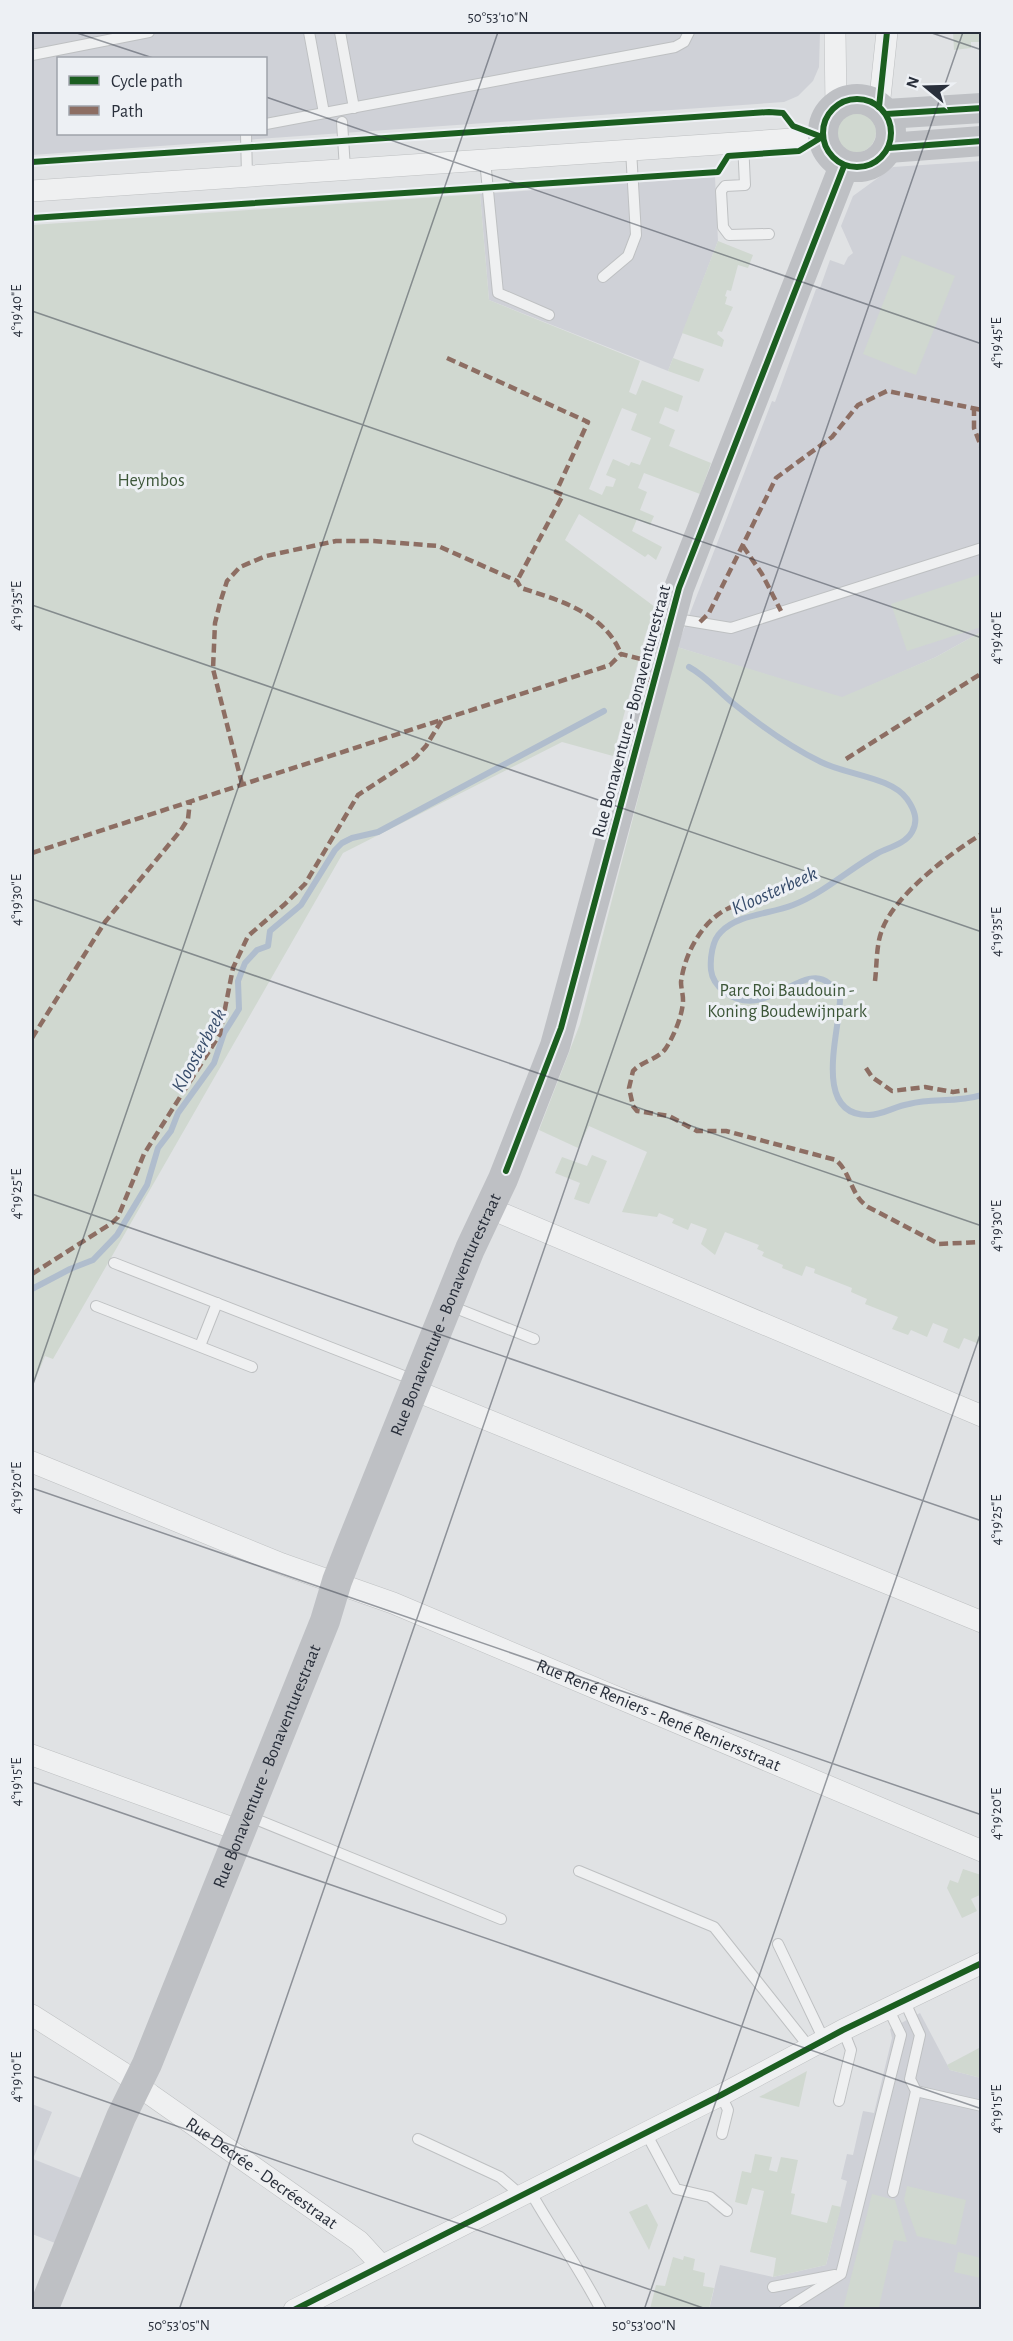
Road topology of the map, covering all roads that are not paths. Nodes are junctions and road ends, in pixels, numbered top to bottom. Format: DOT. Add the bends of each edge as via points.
graph roads {
  1 [pos="149,32"];
  2 [pos="309,32"];
  3 [pos="340,32"];
  4 [pos="689,32"];
  5 [pos="835,32"];
  6 [pos="887,32"];
  7 [pos="32,56"];
  8 [pos="836,106"];
  9 [pos="354,108"];
  10 [pos="981,108"];
  11 [pos="882,110"];
  12 [pos="324,113"];
  13 [pos="342,122"];
  14 [pos="267,124"];
  15 [pos="246,135"];
  16 [pos="822,137"];
  17 [pos="981,141"];
  18 [pos="743,142"];
  19 [pos="888,148"];
  20 [pos="631,150"];
  21 [pos="485,160"];
  22 [pos="844,166"];
  23 [pos="345,169"];
  24 [pos="247,176"];
  25 [pos="32,190"];
  26 [pos="769,234"];
  27 [pos="603,277"];
  28 [pos="549,315"];
  29 [pos="981,548"];
  30 [pos="671,618"];
  31 [pos="489,1208"];
  32 [pos="114,1263"];
  33 [pos="217,1303"];
  34 [pos="447,1305"];
  35 [pos="96,1306"];
  36 [pos="534,1339"];
  37 [pos="200,1346"];
  38 [pos="252,1367"];
  39 [pos="415,1385"];
  40 [pos="981,1416"];
  41 [pos="32,1462"];
  42 [pos="337,1581"];
  43 [pos="981,1622"];
  44 [pos="32,1755"];
  45 [pos="244,1823"];
  46 [pos="981,1851"];
  47 [pos="579,1871"];
  48 [pos="501,1919"];
  49 [pos="778,1944"];
  50 [pos="981,1964"];
  51 [pos="896,2004"];
  52 [pos="32,2015"];
  53 [pos="826,2039"];
  54 [pos="138,2084"];
  55 [pos="916,2091"];
  56 [pos="721,2095"];
  57 [pos="839,2101"];
  58 [pos="981,2106"];
  59 [pos="646,2133"];
  60 [pos="722,2134"];
  61 [pos="418,2139"];
  62 [pos="893,2192"];
  63 [pos="526,2193"];
  64 [pos="727,2211"];
  65 [pos="381,2265"];
  66 [pos="841,2274"];
  67 [pos="773,2287"];
  68 [pos="43,2310"];
  69 [pos="294,2310"];
  70 [pos="601,2310"];
  71 [pos="784,2310"];
  1 -- 7 [label="lane"];
  2 -- 12 [label="lane"];
  3 -- 9 [label="lane"];
  4 -- 9 [label="lane" via="684,42 675,47"];
  5 -- 8 [label="street"];
  6 -- 11 [label="street"];
  8 -- 11 [label="street" via="858,99"];
  8 -- 16 [label="street" via="825,119"];
  9 -- 12 [label="lane"];
  10 -- 11 [label="street"];
  11 -- 19 [label="street" via="891,125"];
  12 -- 14 [label="lane"];
  13 -- 23 [label="lane"];
  15 -- 24 [label="lane"];
  16 -- 18 [label="street"];
  16 -- 22 [label="street" via="825,149"];
  17 -- 19 [label="street"];
  18 -- 20 [label="street"];
  18 -- 26 [label="lane" via="745,185 725,186 721,191 723,227 729,235"];
  19 -- 22 [label="street" via="869,166"];
  20 -- 21 [label="street"];
  20 -- 27 [label="lane" via="636,235 628,256"];
  21 -- 23 [label="street"];
  21 -- 28 [label="lane" via="498,293"];
  22 -- 30 [label="street, Rue Bonaventure - Bonaventurestraat" via="679,588"];
  23 -- 24 [label="street"];
  24 -- 25 [label="street"];
  29 -- 30 [label="lane" via="731,628"];
  30 -- 31 [label="street, Rue Bonaventure - Bonaventurestraat" via="558,1037"];
  31 -- 34 [label="street, Rue Bonaventure - Bonaventurestraat"];
  31 -- 40 [label="street"];
  32 -- 33 [label="lane"];
  33 -- 37 [label="lane"];
  33 -- 39 [label="lane"];
  34 -- 36 [label="lane"];
  34 -- 39 [label="street, Rue Bonaventure - Bonaventurestraat"];
  35 -- 37 [label="lane"];
  37 -- 38 [label="lane"];
  39 -- 42 [label="street, Rue Bonaventure - Bonaventurestraat"];
  39 -- 43 [label="street"];
  41 -- 42 [label="street, Rue René Reniers - René Reniersstraat" via="282,1564"];
  42 -- 45 [label="street, Rue Bonaventure - Bonaventurestraat" via="329,1611"];
  42 -- 46 [label="street, Rue René Reniers - René Reniersstraat"];
  44 -- 45 [label="street"];
  45 -- 48 [label="lane"];
  45 -- 54 [label="street, Rue Bonaventure - Bonaventurestraat"];
  47 -- 53 [label="lane" via="714,1927"];
  49 -- 53 [label="lane"];
  50 -- 51 [label="street"];
  51 -- 53 [label="street"];
  51 -- 55 [label="lane" via="920,2035 910,2075"];
  51 -- 66 [label="lane" via="901,2035"];
  52 -- 54 [label="street, Rue Decrée - Decréestraat"];
  53 -- 56 [label="street"];
  53 -- 57 [label="lane" via="851,2050"];
  54 -- 65 [label="street, Rue Decrée - Decréestraat" via="359,2241"];
  54 -- 68 [label="street, Rue Bonaventure - Bonaventurestraat"];
  55 -- 58 [label="lane"];
  55 -- 62 [label="lane"];
  56 -- 59 [label="street"];
  56 -- 60 [label="lane" via="728,2110"];
  59 -- 63 [label="street"];
  59 -- 64 [label="lane" via="676,2189 710,2197"];
  61 -- 63 [label="lane"];
  63 -- 65 [label="street"];
  63 -- 70 [label="lane" via="580,2268"];
  65 -- 69 [label="street"];
  66 -- 67 [label="lane"];
  66 -- 71 [label="lane"];
}
